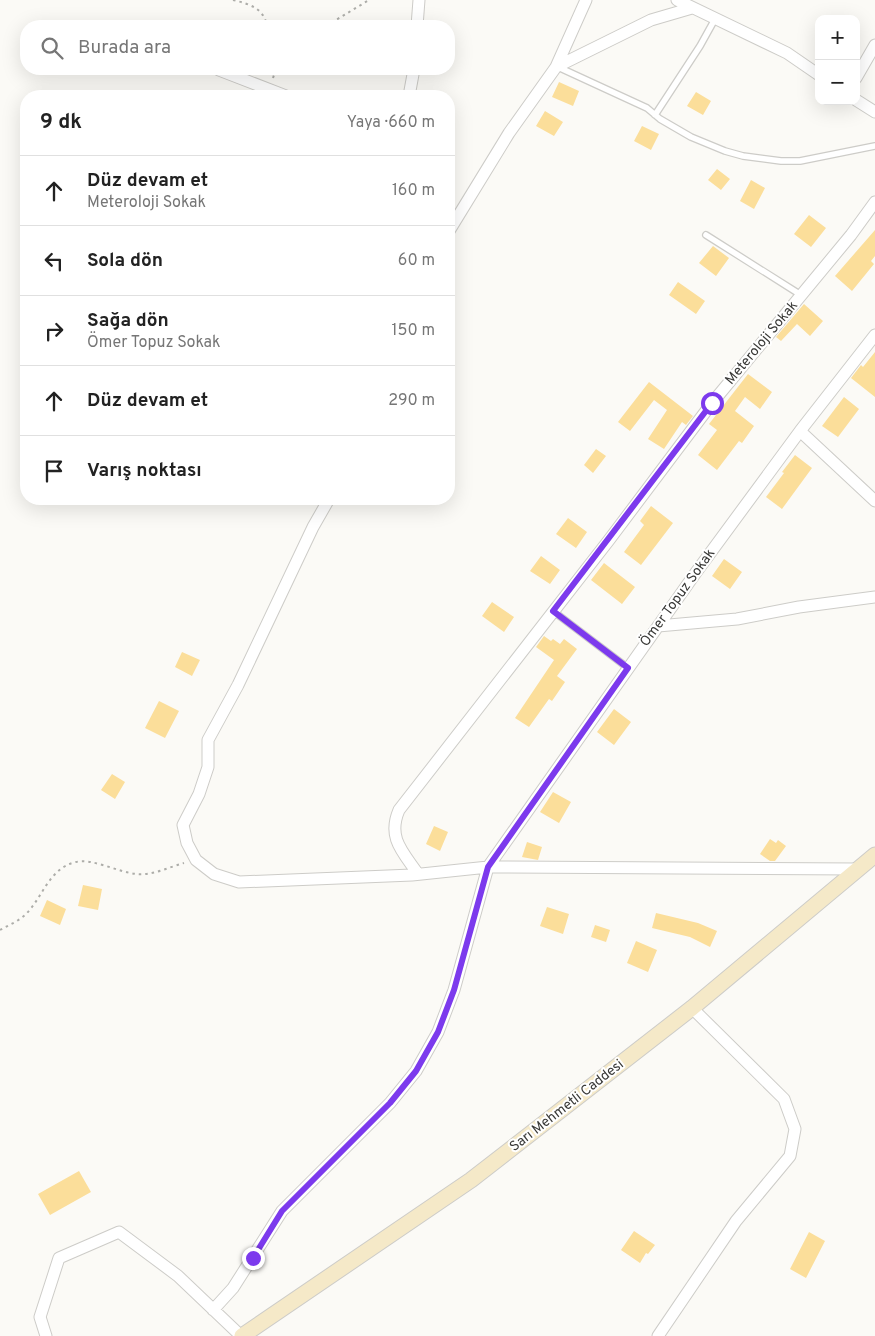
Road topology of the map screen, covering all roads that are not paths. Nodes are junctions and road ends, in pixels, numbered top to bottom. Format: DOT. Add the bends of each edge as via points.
graph roads {
  1 [pos="419,0"];
  2 [pos="586,0"];
  3 [pos="677,0"];
  4 [pos="692,8"];
  5 [pos="715,19"];
  6 [pos="417,20"];
  7 [pos="875,45"];
  8 [pos="556,67"];
  9 [pos="860,71"];
  10 [pos="815,72"];
  11 [pos="232,75"];
  12 [pos="413,75"];
  13 [pos="271,90"];
  14 [pos="410,90"];
  15 [pos="860,103"];
  16 [pos="875,112"];
  17 [pos="655,115"];
  18 [pos="875,146"];
  19 [pos="875,202"];
  20 [pos="455,221"];
  21 [pos="706,235"];
  22 [pos="801,296"];
  23 [pos="875,335"];
  24 [pos="800,431"];
  25 [pos="875,501"];
  26 [pos="326,505"];
  27 [pos="875,598"];
  28 [pos="553,611"];
  29 [pos="658,626"];
  30 [pos="628,668"];
  31 [pos="874,858"];
  32 [pos="488,867"];
  33 [pos="858,869"];
  34 [pos="418,874"];
  35 [pos="692,1008"];
  36 [pos="213,1310"];
  37 [pos="46,1336"];
  38 [pos="242,1336"];
  39 [pos="658,1336"];
  1 -- 6 [label="street"];
  2 -- 8 [label="street"];
  3 -- 4 [label="street"];
  4 -- 5 [label="street"];
  4 -- 8 [label="street" via="651,20"];
  5 -- 10 [label="street" via="787,53"];
  5 -- 17 [label="lane"];
  7 -- 9 [label="street"];
  8 -- 17 [label="lane" via="647,108"];
  8 -- 20 [label="street" via="509,134"];
  11 -- 13 [label="street"];
  12 -- 14 [label="street"];
  15 -- 16 [label="street"];
  17 -- 18 [label="lane" via="707,145 762,160 800,161"];
  19 -- 22 [label="street, Meteroloji Sokak"];
  21 -- 22 [label="lane"];
  22 -- 28 [label="street, Meteroloji Sokak" via="712,403"];
  23 -- 24 [label="street, Ömer Topuz Sokak"];
  24 -- 25 [label="street"];
  24 -- 29 [label="street, Ömer Topuz Sokak"];
  26 -- 34 [label="street" via="238,686 208,740 208,766 199,794 183,825 186,843 196,860 214,874 239,882"];
  27 -- 29 [label="street" via="799,607 737,619"];
  28 -- 30 [label="lane"];
  28 -- 34 [label="street, Meteroloji Sokak" via="399,810 395,823 398,846"];
  29 -- 30 [label="street, Ömer Topuz Sokak"];
  30 -- 32 [label="street, Ömer Topuz Sokak"];
  31 -- 33 [label="street, Sarı Mehmetli Caddesi"];
  32 -- 33 [label="street"];
  32 -- 34 [label="street"];
  32 -- 36 [label="street, Ömer Topuz Sokak" via="454,990 438,1032 416,1071 390,1103 282,1211 233,1288"];
  33 -- 35 [label="street, Sarı Mehmetli Caddesi"];
  35 -- 38 [label="street, Sarı Mehmetli Caddesi" via="471,1180"];
  35 -- 39 [label="street" via="784,1099 795,1129 790,1156 736,1221"];
  36 -- 37 [label="street" via="178,1276 119,1232 59,1258 40,1317"];
  36 -- 38 [label="street"];
}
